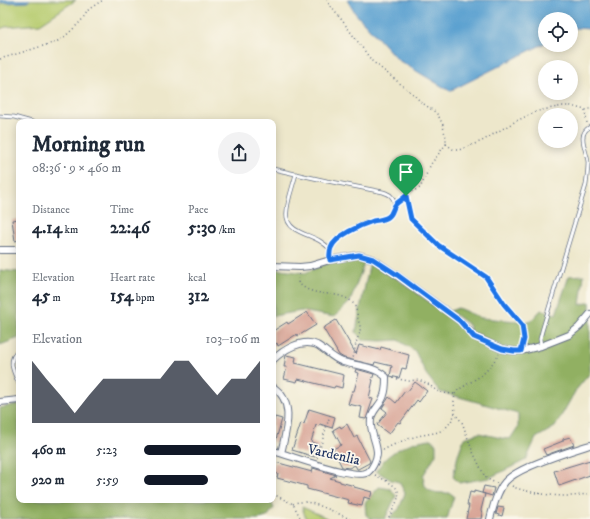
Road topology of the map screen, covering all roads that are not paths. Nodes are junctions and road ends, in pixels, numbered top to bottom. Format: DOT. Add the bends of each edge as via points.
graph roads {
  1 [pos="0,116"];
  2 [pos="21,119"];
  3 [pos="589,128"];
  4 [pos="276,170"];
  5 [pos="296,174"];
  6 [pos="330,249"];
  7 [pos="0,250"];
  8 [pos="16,250"];
  9 [pos="330,260"];
  10 [pos="276,266"];
  11 [pos="590,314"];
  12 [pos="541,346"];
  13 [pos="16,352"];
  14 [pos="276,357"];
  15 [pos="16,377"];
  16 [pos="276,389"];
  17 [pos="16,400"];
  18 [pos="0,402"];
  19 [pos="590,445"];
  20 [pos="276,452"];
  21 [pos="282,453"];
  22 [pos="490,519"];
  1 -- 2 [label="lane"];
  3 -- 12 [label="lane" via="583,138 588,164 586,185 542,331"];
  4 -- 5 [label="lane"];
  5 -- 6 [label="lane" via="286,209 288,223 292,228 323,242"];
  5 -- 6 [label="lane" via="383,192 390,194 394,200 395,206 390,216 358,226 340,238"];
  6 -- 9 [label="lane"];
  7 -- 8 [label="street"];
  9 -- 10 [label="street" via="310,266"];
  9 -- 12 [label="street" via="359,255 373,259 460,321 474,337 502,349 521,351"];
  11 -- 12 [label="street" via="569,335"];
  13 -- 15 [label="lane" via="12,368"];
  14 -- 21 [label="street, Vardenlia" via="301,343 316,344 341,361 374,368 386,377 384,396 371,418 371,430 377,453 374,465 368,472 351,473"];
  16 -- 21 [label="street" via="287,406 287,426"];
  17 -- 18 [label="street"];
  19 -- 22 [label="street" via="522,470 504,483"];
  20 -- 21 [label="street, Vardenlia"];
}
